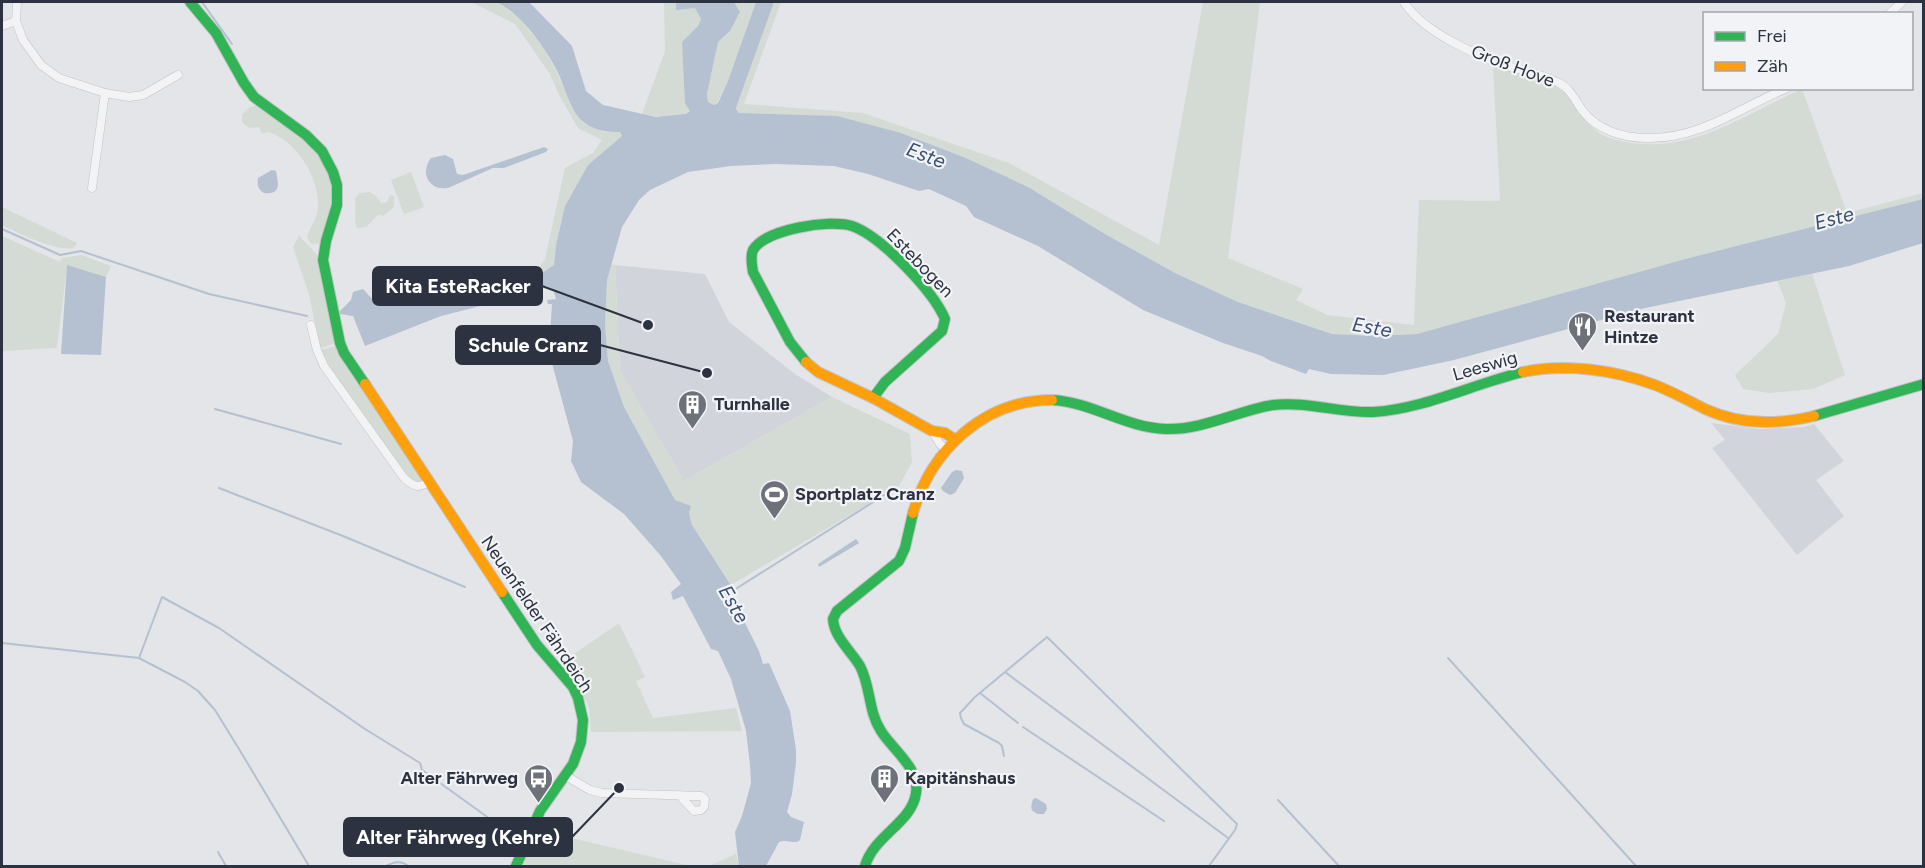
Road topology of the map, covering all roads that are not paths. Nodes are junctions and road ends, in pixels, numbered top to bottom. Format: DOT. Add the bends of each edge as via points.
graph roads {
  1 [pos="16,2"];
  2 [pos="190,2"];
  3 [pos="1404,2"];
  4 [pos="16,21"];
  5 [pos="2,26"];
  6 [pos="178,75"];
  7 [pos="1783,90"];
  8 [pos="105,93"];
  9 [pos="92,188"];
  10 [pos="311,325"];
  11 [pos="1923,384"];
  12 [pos="873,398"];
  13 [pos="932,431"];
  14 [pos="956,440"];
  15 [pos="947,450"];
  16 [pos="428,482"];
  17 [pos="566,776"];
  18 [pos="679,795"];
  19 [pos="516,867"];
  20 [pos="865,867"];
  1 -- 4 [label="street"];
  2 -- 16 [label="street, Neuenfelder Fährdeich" via="218,36 256,99 303,130 330,165 338,205 322,260 340,344"];
  3 -- 7 [label="street, Groß Hove" via="1419,21 1440,34 1489,59 1560,83 1594,122 1626,136 1658,138 1704,128"];
  4 -- 5 [label="street"];
  4 -- 8 [label="street" via="23,40 41,66 59,78"];
  6 -- 8 [label="street" via="143,95"];
  8 -- 9 [label="street"];
  10 -- 16 [label="street" via="324,366 404,478 413,486"];
  11 -- 14 [label="street, Leeswig" via="1823,415 1781,423 1720,415 1644,382 1576,370 1539,369 1385,411 1349,412 1307,404 1280,404 1173,429 1140,426 1072,403 1050,400 1002,410 980,420"];
  12 -- 12 [label="street, Estebogen" via="818,372 790,342 753,272 752,254 760,242 772,235 810,226 852,226 876,240 938,302 945,318 942,331 885,382"];
  12 -- 13 [label="street, Estebogen"];
  13 -- 14 [label="street, Estebogen"];
  13 -- 15 [label="street, Estebogen"];
  14 -- 15 [label="street, Leeswig"];
  15 -- 20 [label="street, Leeswig" via="922,487 902,556 837,611 832,622 862,669 876,724 911,772 917,787 910,810 873,848"];
  16 -- 17 [label="street, Neuenfelder Fährdeich" via="537,645 573,687 581,705 583,738"];
  17 -- 18 [label="street" via="602,793"];
  17 -- 19 [label="street, Neuenfelder Fährdeich" via="544,804"];
}
